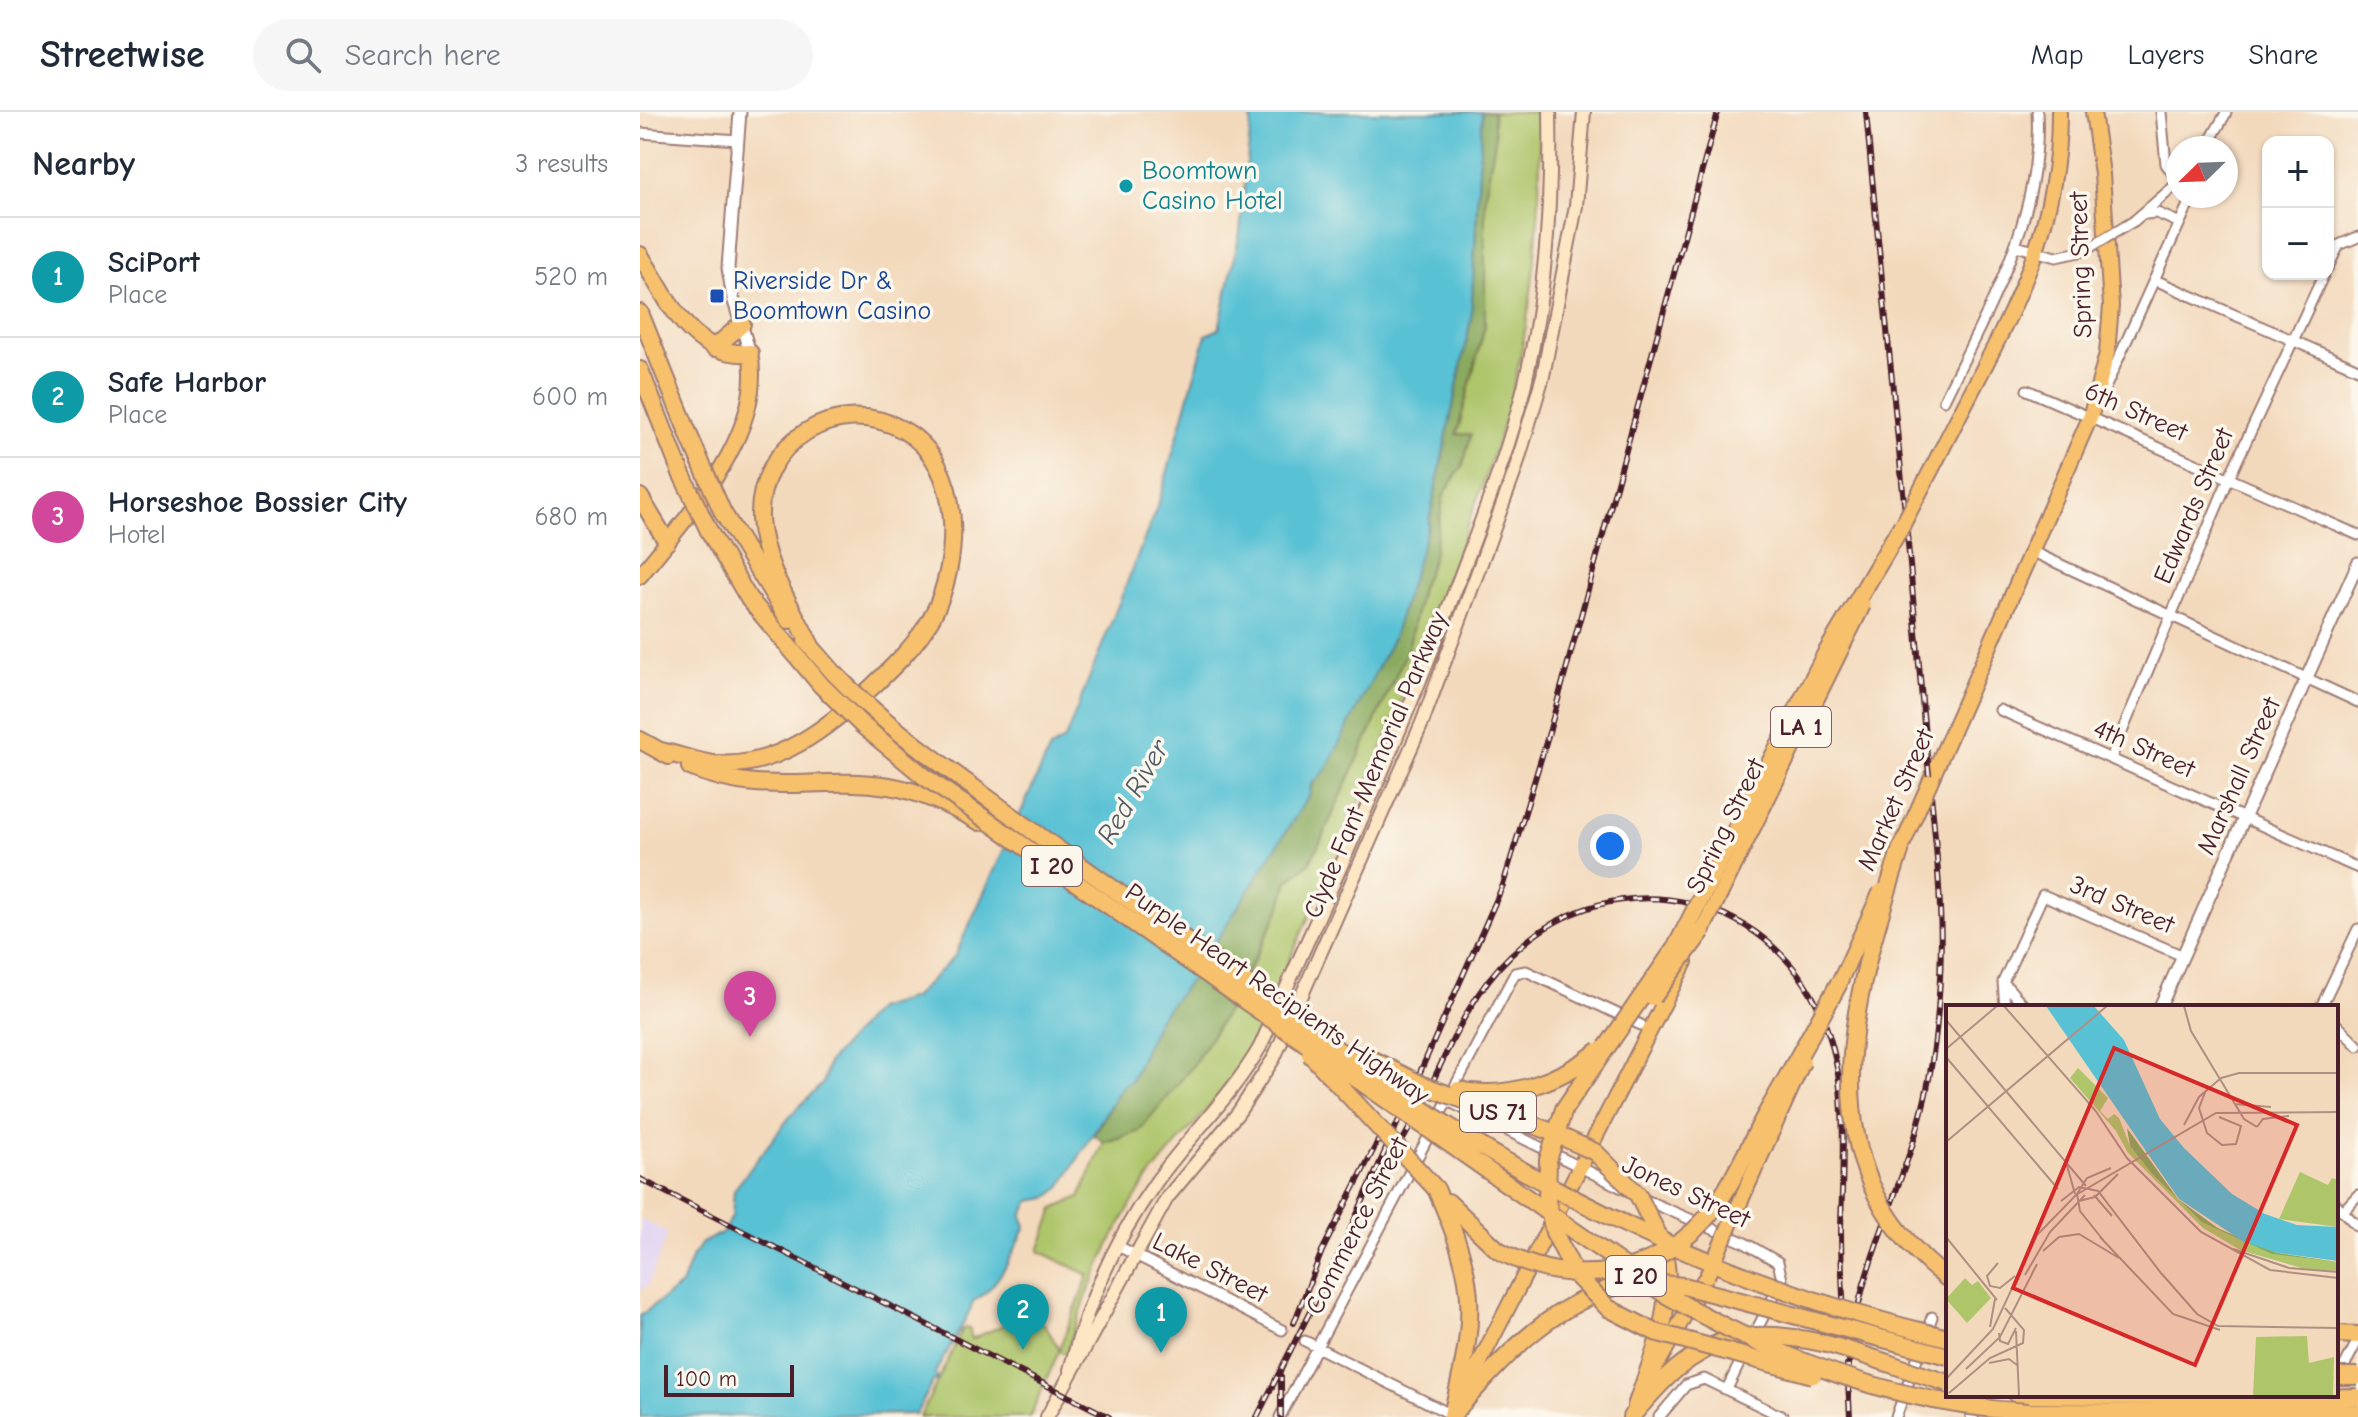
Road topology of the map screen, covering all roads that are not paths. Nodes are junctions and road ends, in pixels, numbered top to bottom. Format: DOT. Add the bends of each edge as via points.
graph roads {
  1 [pos="740,112"];
  2 [pos="1550,112"];
  3 [pos="1584,112"];
  4 [pos="2037,112"];
  5 [pos="2059,112"];
  6 [pos="2093,112"];
  7 [pos="2161,112"];
  8 [pos="2226,112"];
  9 [pos="640,133"];
  10 [pos="2213,136"];
  11 [pos="2217,136"];
  12 [pos="738,140"];
  13 [pos="2166,164"];
  14 [pos="2166,193"];
  15 [pos="2187,208"];
  16 [pos="2138,218"];
  17 [pos="2180,223"];
  18 [pos="2358,237"];
  19 [pos="2016,246"];
  20 [pos="2037,252"];
  21 [pos="640,255"];
  22 [pos="2334,255"];
  23 [pos="2155,280"];
  24 [pos="2321,280"];
  25 [pos="640,313"];
  26 [pos="742,324"];
  27 [pos="2292,340"];
  28 [pos="714,348"];
  29 [pos="750,353"];
  30 [pos="2358,369"];
  31 [pos="640,370"];
  32 [pos="2027,390"];
  33 [pos="1944,400"];
  34 [pos="2091,415"];
  35 [pos="2229,478"];
  36 [pos="640,497"];
  37 [pos="1902,525"];
  38 [pos="2358,535"];
  39 [pos="667,542"];
  40 [pos="2031,551"];
  41 [pos="2358,563"];
  42 [pos="640,576"];
  43 [pos="2170,618"];
  44 [pos="812,648"];
  45 [pos="2306,679"];
  46 [pos="2358,702"];
  47 [pos="2000,710"];
  48 [pos="640,740"];
  49 [pos="661,751"];
  50 [pos="2111,758"];
  51 [pos="2245,817"];
  52 [pos="1017,842"];
  53 [pos="1901,848"];
  54 [pos="2358,868"];
  55 [pos="2358,929"];
  56 [pos="1702,931"];
  57 [pos="2183,956"];
  58 [pos="2003,982"];
  59 [pos="1839,983"];
  60 [pos="2005,1005"];
  61 [pos="2023,1005"];
  62 [pos="2161,1005"];
  63 [pos="2322,1005"];
  64 [pos="1641,1025"];
  65 [pos="2338,1026"];
  66 [pos="1298,1030"];
  67 [pos="2358,1046"];
  68 [pos="1399,1073"];
  69 [pos="1448,1101"];
  70 [pos="1580,1167"];
  71 [pos="1436,1189"];
  72 [pos="2358,1195"];
  73 [pos="2339,1208"];
  74 [pos="2358,1227"];
  75 [pos="1118,1246"];
  76 [pos="1134,1254"];
  77 [pos="1946,1277"];
  78 [pos="1932,1317"];
  79 [pos="1282,1330"];
  80 [pos="2338,1334"];
  81 [pos="1946,1337"];
  82 [pos="2358,1337"];
  83 [pos="1305,1341"];
  84 [pos="1319,1348"];
  85 [pos="1946,1355"];
  86 [pos="1068,1377"];
  87 [pos="2338,1379"];
  88 [pos="1946,1382"];
  89 [pos="1878,1388"];
  90 [pos="1727,1389"];
  91 [pos="1981,1397"];
  92 [pos="2329,1397"];
  93 [pos="2358,1397"];
  94 [pos="2026,1401"];
  95 [pos="2288,1406"];
  96 [pos="1633,1413"];
  97 [pos="2154,1413"];
  98 [pos="2358,1413"];
  99 [pos="1453,1416"];
  100 [pos="1047,1417"];
  101 [pos="1280,1417"];
  102 [pos="1659,1417"];
  103 [pos="1783,1417"];
  104 [pos="1896,1417"];
  105 [pos="1972,1417"];
  106 [pos="2194,1417"];
  107 [pos="2319,1417"];
  1 -- 12 [label="street"];
  2 -- 75 [label="main road, Clyde Fant Memorial Parkway" via="1549,226 1526,381 1498,476 1425,673 1260,1047 1232,1092 1157,1181"];
  3 -- 76 [label="main road, Clyde Fant Memorial Parkway" via="1576,206 1543,376 1451,650 1274,1058 1238,1113 1167,1198"];
  4 -- 19 [label="street" via="2032,183"];
  5 -- 20 [label="main road, Spring Street / LA 1" via="2056,180"];
  6 -- 34 [label="main road, Spring Street" via="2111,306 2107,353"];
  7 -- 13 [label="street"];
  8 -- 10 [label="street"];
  8 -- 11 [label="street"];
  9 -- 12 [label="street"];
  12 -- 26 [label="street" via="728,261"];
  14 -- 16 [label="street"];
  15 -- 17 [label="street, Market Street"];
  16 -- 17 [label="street" via="2157,213"];
  16 -- 20 [label="street, bridge" via="2084,251 2064,257"];
  17 -- 23 [label="street, Market Street"];
  18 -- 22 [label="street" via="2339,245"];
  19 -- 20 [label="street"];
  19 -- 33 [label="street"];
  20 -- 37 [label="main road, Spring Street / LA 1, bridge"];
  21 -- 28 [label="highway" via="687,328"];
  23 -- 27 [label="street"];
  23 -- 34 [label="street, Market Street"];
  24 -- 27 [label="street, Edwards Street"];
  25 -- 44 [label="highway, Purple Heart Recipients Highway / I 20, bridge" via="723,513 769,592"];
  26 -- 28 [label="highway"];
  26 -- 29 [label="street"];
  27 -- 30 [label="street"];
  27 -- 35 [label="street, Edwards Street"];
  28 -- 29 [label="highway"];
  29 -- 39 [label="main road" via="753,386 745,427"];
  31 -- 52 [label="highway, Purple Heart Recipients Highway / I 20, bridge" via="681,473 749,599 821,685 885,745"];
  32 -- 34 [label="street, 6th Street"];
  34 -- 35 [label="street, 6th Street"];
  34 -- 40 [label="main road, Market Street"];
  35 -- 38 [label="street, 6th Street"];
  35 -- 43 [label="street, Edwards Street"];
  36 -- 39 [label="highway"];
  37 -- 56 [label="main road, Spring Street / LA 1, bridge"];
  37 -- 89 [label="highway, bridge" via="1825,655 1676,947 1564,1109 1551,1145 1546,1185 1554,1232 1567,1261 1594,1296 1621,1317 1669,1336"];
  39 -- 42 [label="main road"];
  40 -- 43 [label="street"];
  40 -- 53 [label="main road, Market Street, bridge"];
  41 -- 45 [label="street, Marshall Street"];
  43 -- 45 [label="street"];
  43 -- 50 [label="street, Edwards Street"];
  44 -- 49 [label="highway" via="768,556 760,518 763,489 784,447 804,432 843,418 887,422 906,431 936,464 951,514 950,567 918,639 843,714 784,750 728,764"];
  44 -- 66 [label="highway, Purple Heart Recipients Highway / I 20, bridge" via="889,725"];
  45 -- 46 [label="street"];
  45 -- 51 [label="street, Marshall Street"];
  47 -- 50 [label="street, 4th Street"];
  48 -- 49 [label="highway"];
  49 -- 52 [label="highway, bridge" via="720,779 762,786 891,786 923,795"];
  50 -- 51 [label="street, 4th Street"];
  51 -- 54 [label="street, 4th Street"];
  51 -- 57 [label="street, Marshall Street"];
  52 -- 66 [label="highway, Purple Heart Recipients Highway / I 20, bridge"];
  53 -- 59 [label="main road, Market Street, bridge"];
  53 -- 77 [label="highway, bridge" via="1860,986 1850,1055 1850,1104 1877,1195 1903,1235"];
  55 -- 63 [label="street"];
  56 -- 68 [label="highway, bridge" via="1633,1021 1589,1058 1555,1077 1519,1090 1472,1093"];
  56 -- 70 [label="main road, Spring Street / LA 1, bridge"];
  57 -- 58 [label="street, 3rd Street" via="2043,895"];
  57 -- 62 [label="street, Marshall Street"];
  58 -- 60 [label="street"];
  58 -- 61 [label="street"];
  59 -- 71 [label="highway, bridge" via="1729,1185 1697,1228 1676,1245 1632,1267 1578,1276 1528,1265 1473,1230"];
  59 -- 96 [label="main road, Market Street, bridge" via="1707,1276"];
  64 -- 69 [label="street, Commerce Street" via="1518,971"];
  65 -- 67 [label="street"];
  66 -- 68 [label="highway, US 71, bridge"];
  66 -- 71 [label="highway, bridge"];
  66 -- 81 [label="highway, Purple Heart Recipients Highway / I 20, bridge" via="1482,1147 1603,1215 1789,1292"];
  66 -- 89 [label="highway, Purple Heart Recipients Highway / I 20, bridge" via="1663,1293 1757,1342"];
  68 -- 96 [label="highway, US 71, bridge" via="1573,1140 1627,1180 1659,1237 1668,1290 1657,1346"];
  69 -- 70 [label="street, Jones Street"];
  69 -- 84 [label="street, Commerce Street"];
  70 -- 90 [label="street, Jones Street" via="1778,1262 1782,1280"];
  70 -- 99 [label="main road, Spring Street / LA 1"];
  71 -- 99 [label="highway" via="1464,1257 1471,1301 1468,1349"];
  72 -- 73 [label="street"];
  73 -- 74 [label="street"];
  75 -- 76 [label="street, Lake Street"];
  75 -- 86 [label="main road, Clyde Fant Memorial Parkway" via="1085,1319"];
  76 -- 79 [label="street, Lake Street"];
  76 -- 86 [label="main road, Clyde Fant Memorial Parkway" via="1084,1356"];
  78 -- 104 [label="street"];
  80 -- 82 [label="highway"];
  82 -- 87 [label="street"];
  83 -- 84 [label="street"];
  84 -- 99 [label="street"];
  84 -- 101 [label="street, Commerce Street"];
  85 -- 99 [label="highway, bridge" via="1684,1286 1629,1283 1571,1304 1528,1334"];
  86 -- 100 [label="main road, Clyde Fant Memorial Parkway"];
  88 -- 96 [label="highway, bridge" via="1794,1336 1735,1338 1692,1355"];
  89 -- 94 [label="highway, Purple Heart Recipients Highway / I 20, bridge" via="1972,1408"];
  90 -- 102 [label="street" via="1704,1379 1691,1381"];
  90 -- 103 [label="street"];
  91 -- 105 [label="street"];
  92 -- 107 [label="street"];
  93 -- 95 [label="highway, bridge"];
  94 -- 95 [label="highway"];
  94 -- 97 [label="highway, Purple Heart Recipients Highway / I 20"];
  95 -- 97 [label="highway, Purple Heart Recipients Highway / I 20"];
  95 -- 98 [label="highway, Purple Heart Recipients Highway / I 20, bridge"];
  97 -- 106 [label="highway"];
}
